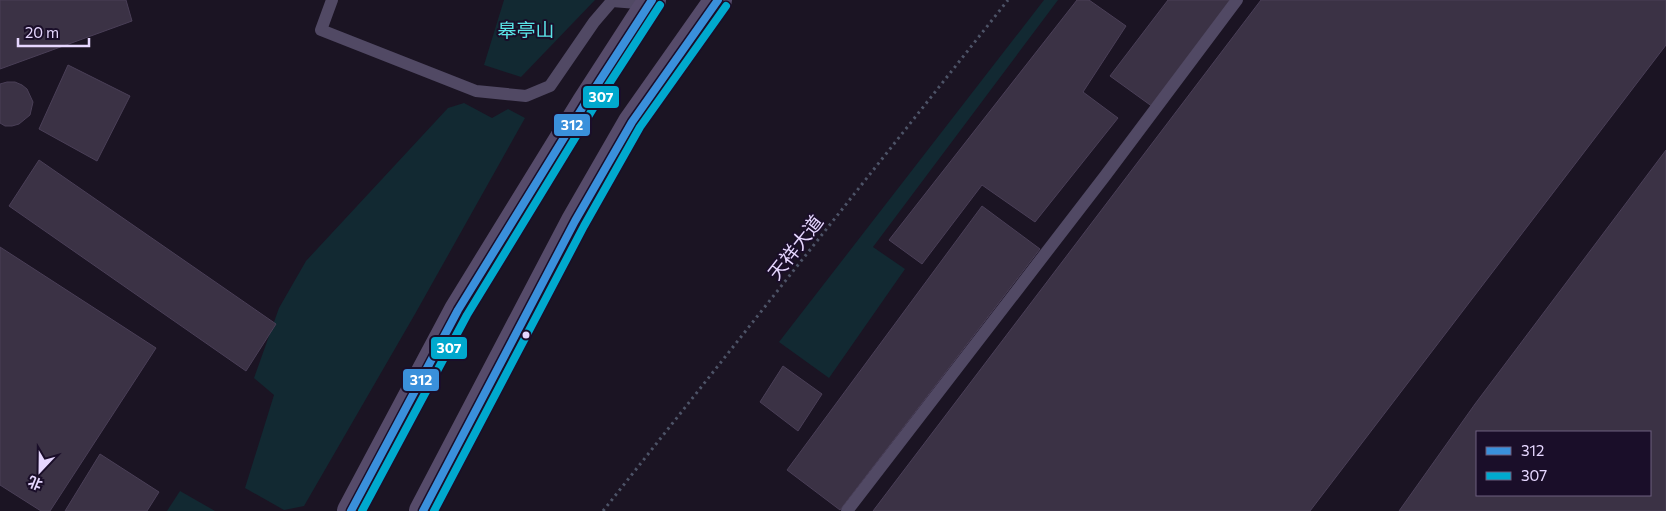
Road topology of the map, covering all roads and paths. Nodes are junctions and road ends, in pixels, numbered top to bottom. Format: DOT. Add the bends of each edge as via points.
graph roads {
  1 [pos="332,0"];
  2 [pos="718,0"];
  3 [pos="1008,0"];
  4 [pos="1237,0"];
  5 [pos="651,2"];
  6 [pos="351,511"];
  7 [pos="423,511"];
  8 [pos="603,511"];
  9 [pos="847,511"];
  1 -- 5 [label="lane" via="321,30 476,91 526,96 550,86 612,1"];
  2 -- 7 [label="main road" via="632,122 575,221"];
  3 -- 8 [label="path, 天祥大道"];
  4 -- 9 [label="lane"];
  5 -- 6 [label="main road" via="458,310"];
}
